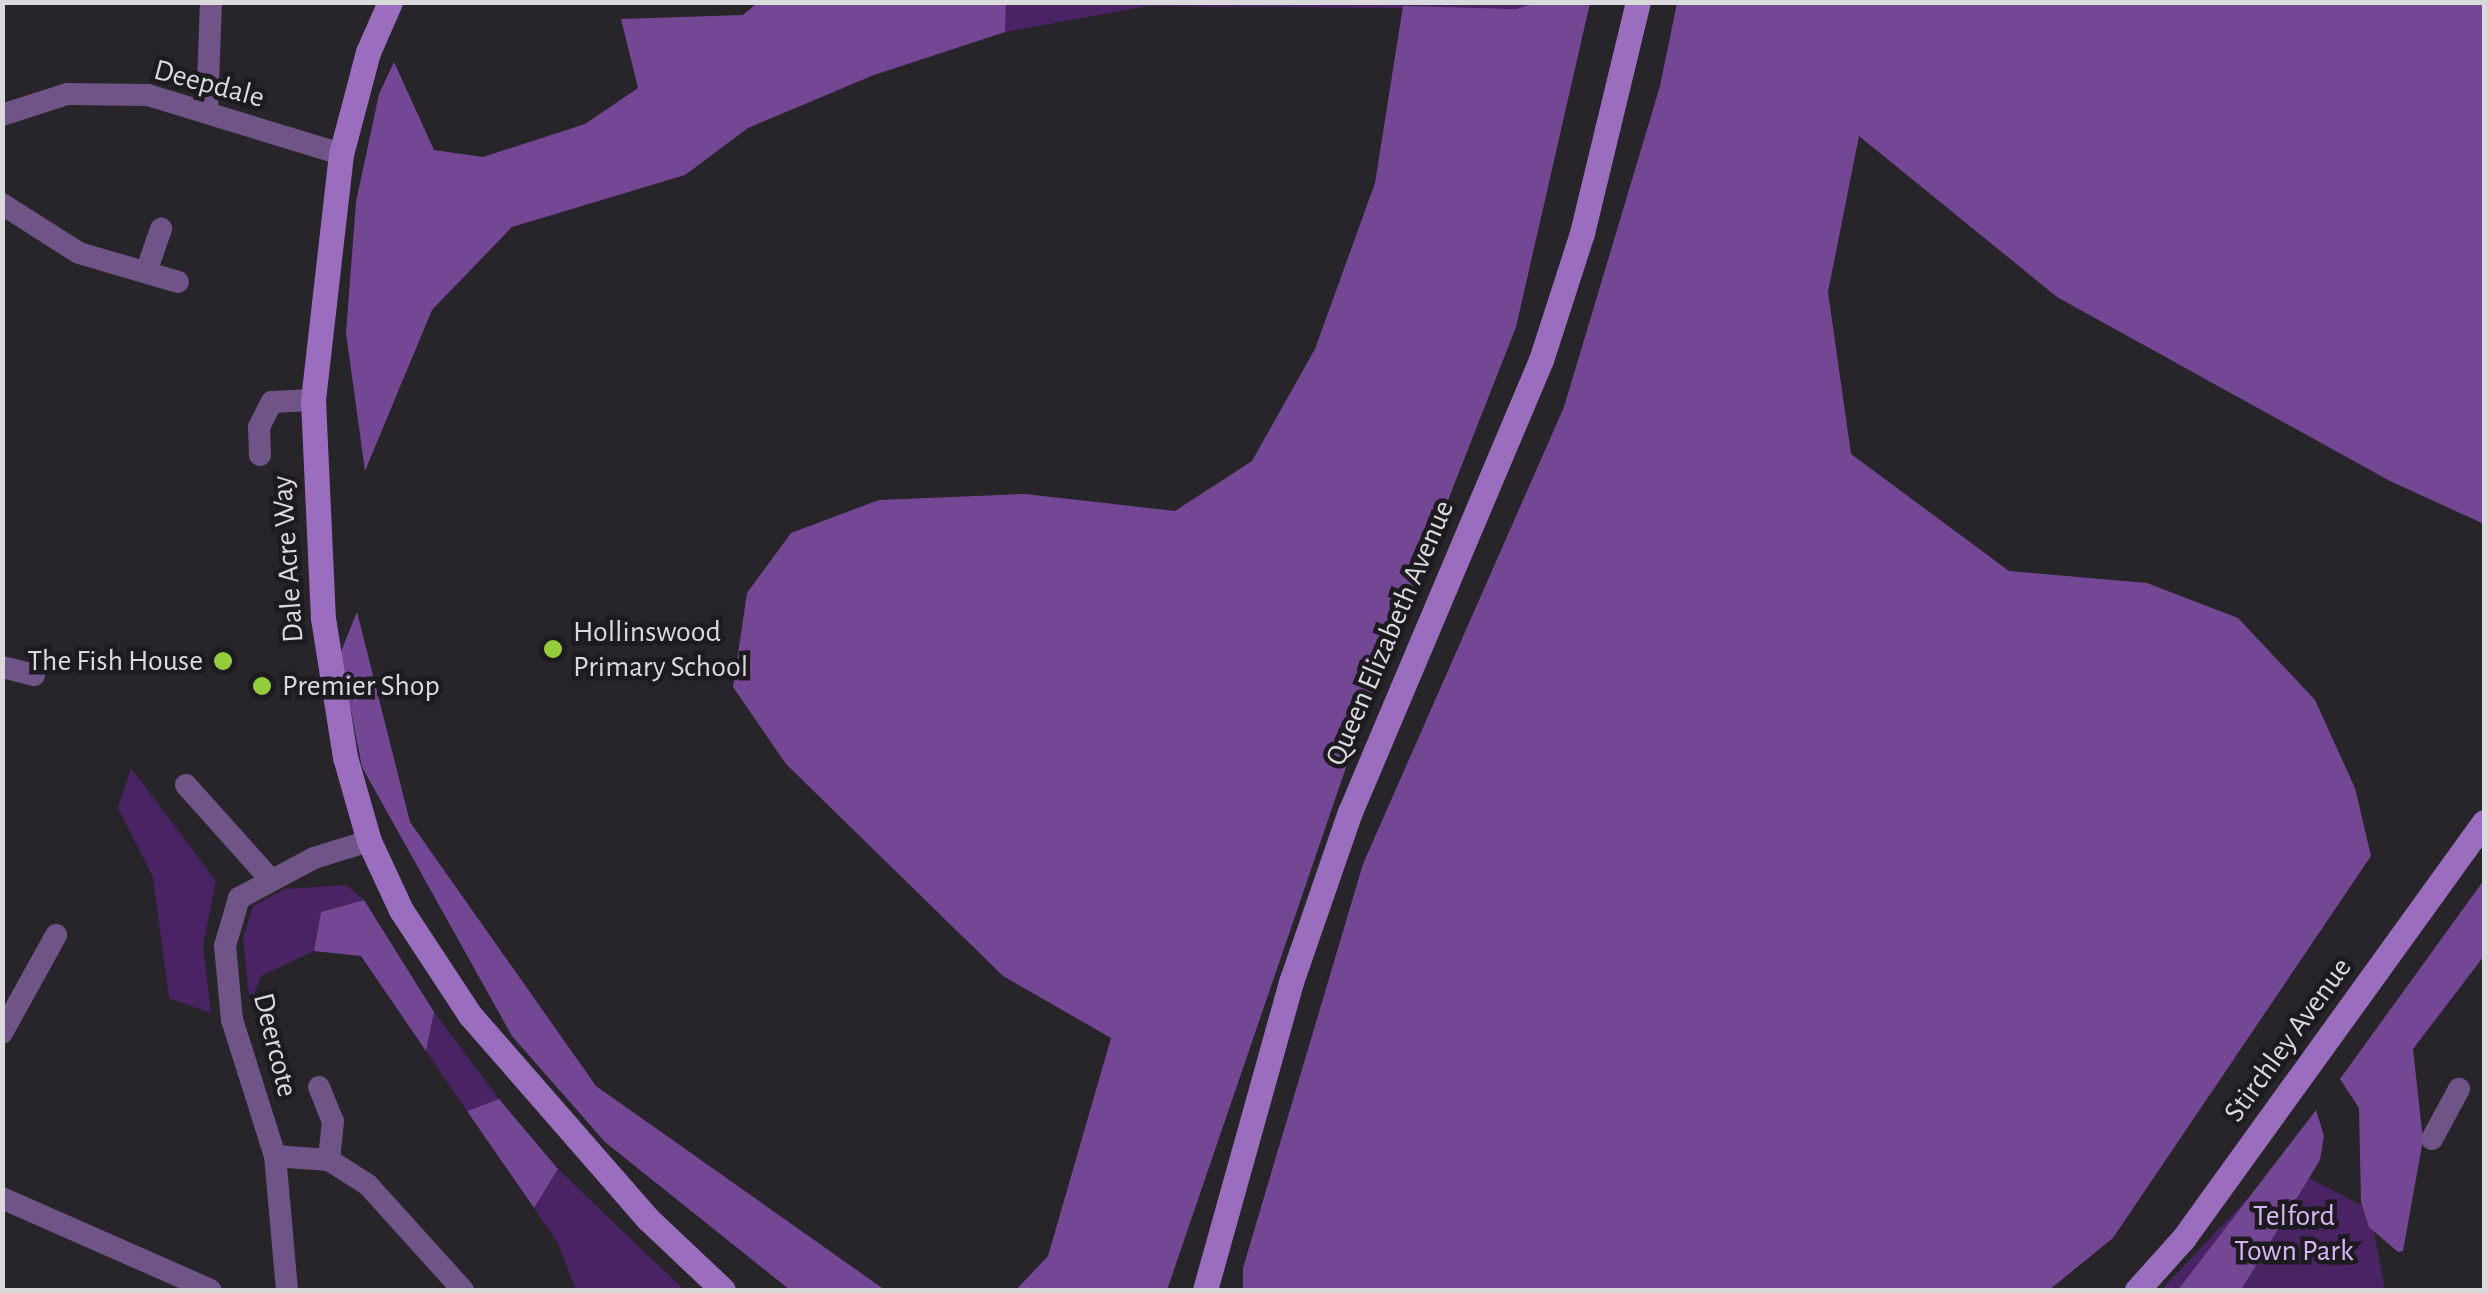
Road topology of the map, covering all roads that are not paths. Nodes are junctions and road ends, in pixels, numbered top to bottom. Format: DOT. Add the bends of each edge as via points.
graph roads {
  1 [pos="211,2"];
  2 [pos="390,2"];
  3 [pos="1638,2"];
  4 [pos="207,110"];
  5 [pos="2,115"];
  6 [pos="341,154"];
  7 [pos="2,204"];
  8 [pos="162,228"];
  9 [pos="146,272"];
  10 [pos="178,282"];
  11 [pos="313,400"];
  12 [pos="260,455"];
  13 [pos="2,667"];
  14 [pos="34,675"];
  15 [pos="186,786"];
  16 [pos="2484,822"];
  17 [pos="370,841"];
  18 [pos="270,880"];
  19 [pos="56,935"];
  20 [pos="2,1032"];
  21 [pos="318,1087"];
  22 [pos="2458,1089"];
  23 [pos="2432,1139"];
  24 [pos="274,1156"];
  25 [pos="329,1160"];
  26 [pos="2,1198"];
  27 [pos="211,1290"];
  28 [pos="280,1290"];
  29 [pos="463,1290"];
  30 [pos="723,1290"];
  31 [pos="1205,1290"];
  32 [pos="2138,1290"];
  1 -- 4 [label="street"];
  2 -- 6 [label="street, Dale Acre Way" via="368,52"];
  3 -- 31 [label="street, Queen Elizabeth Avenue" via="1582,233 1541,360 1350,812 1291,982"];
  4 -- 5 [label="street, Deepdale" via="148,95 68,94"];
  4 -- 6 [label="street, Deepdale"];
  6 -- 11 [label="street, Dale Acre Way"];
  7 -- 9 [label="street" via="58,244"];
  8 -- 9 [label="street"];
  9 -- 10 [label="street"];
  11 -- 12 [label="street" via="272,402 259,427"];
  11 -- 17 [label="street, Dale Acre Way" via="322,618 345,757"];
  13 -- 14 [label="street"];
  15 -- 18 [label="street"];
  16 -- 32 [label="street, Stirchley Avenue"];
  17 -- 18 [label="street, Deercote"];
  17 -- 30 [label="street, Dale Acre Way" via="400,910 470,1015 648,1219"];
  18 -- 24 [label="street, Deercote" via="239,898 225,946 232,1020"];
  19 -- 20 [label="street"];
  21 -- 25 [label="street" via="333,1121"];
  22 -- 23 [label="street"];
  24 -- 25 [label="street"];
  24 -- 28 [label="street, Deercote"];
  25 -- 29 [label="street" via="368,1184"];
  26 -- 27 [label="street"];
}
